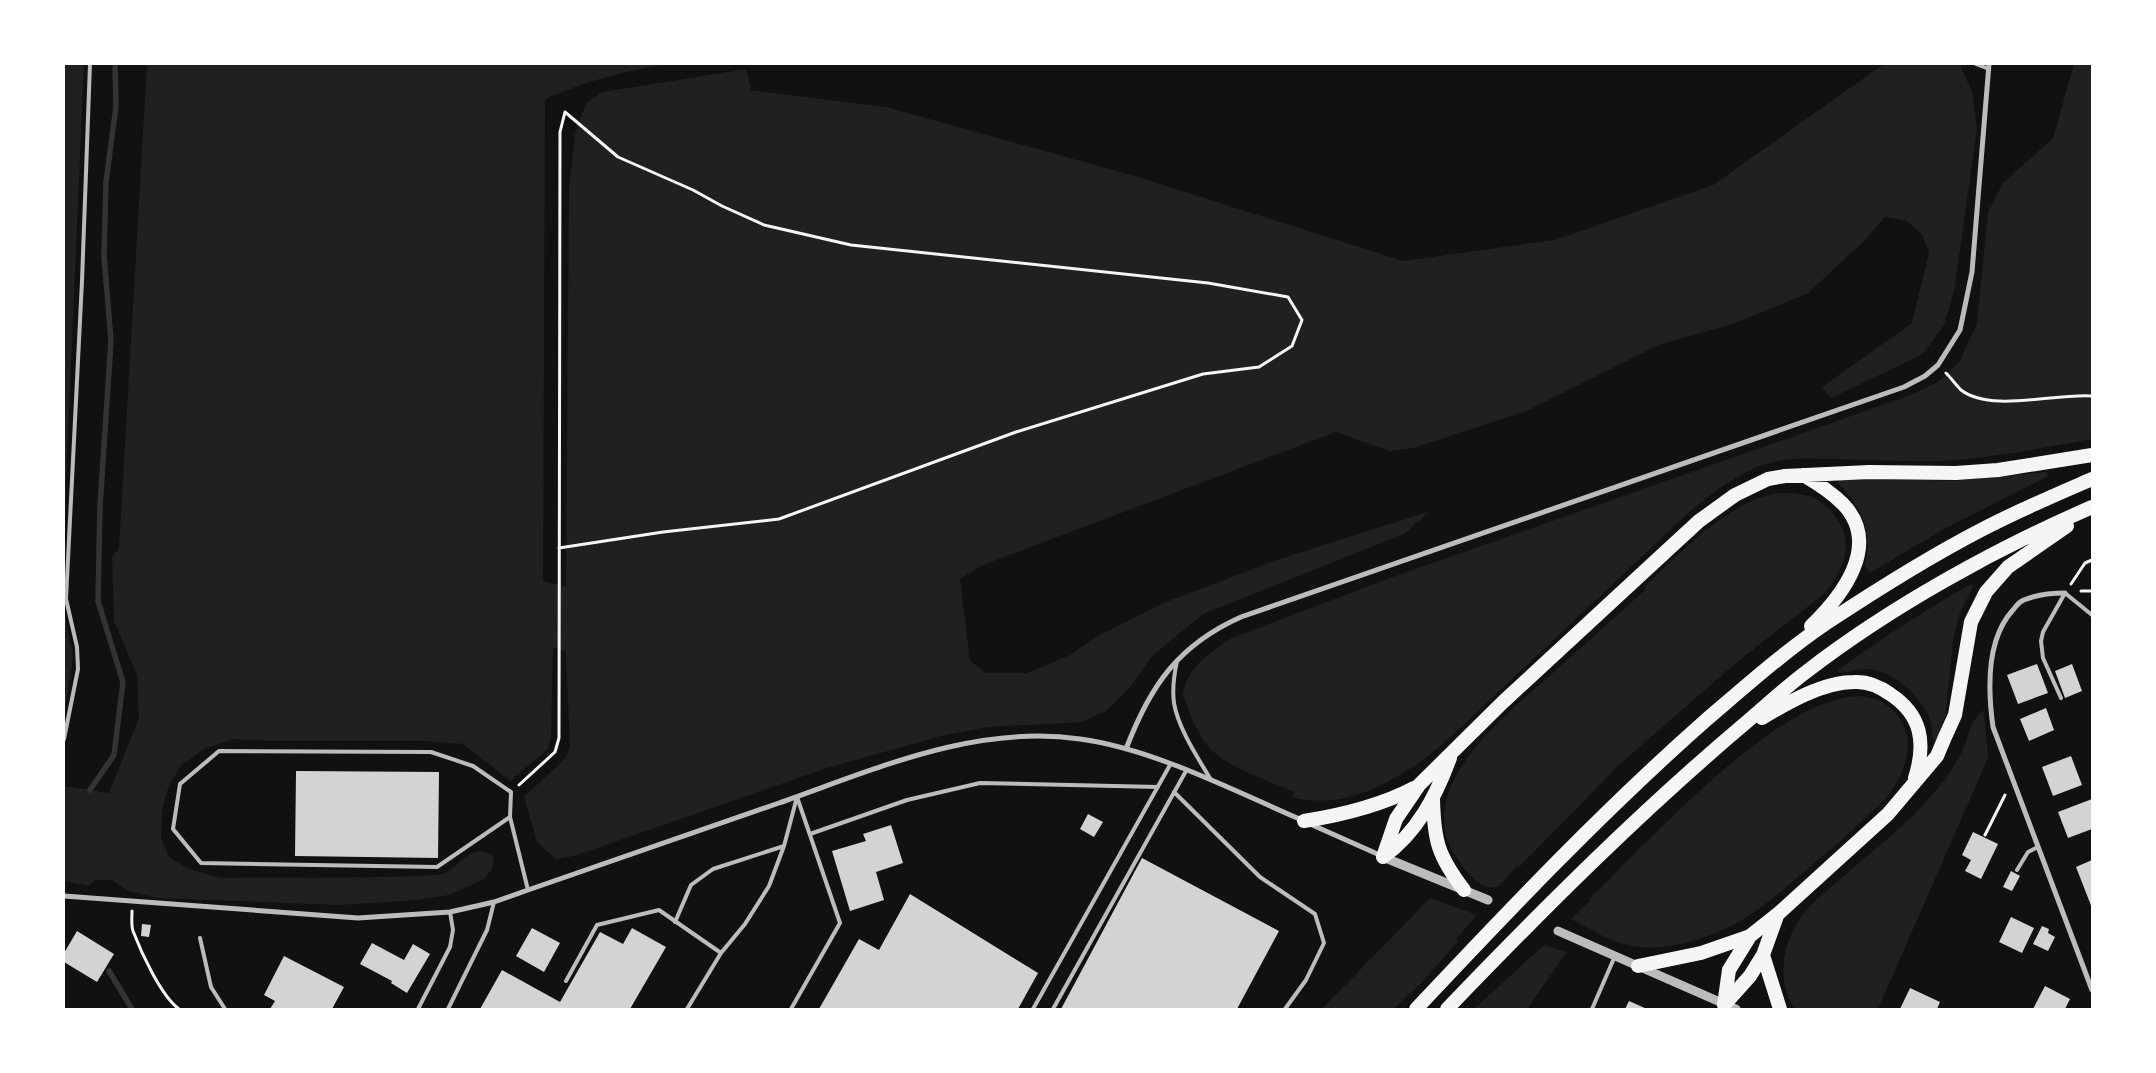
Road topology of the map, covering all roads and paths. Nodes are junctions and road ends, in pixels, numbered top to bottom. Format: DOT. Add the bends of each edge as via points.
graph roads {
  1 [pos="90,64"];
  2 [pos="1976,64"];
  3 [pos="1989,66"];
  4 [pos="1938,365"];
  5 [pos="2092,396"];
  6 [pos="2092,455"];
  7 [pos="1803,474"];
  8 [pos="2092,479"];
  9 [pos="2092,507"];
  10 [pos="2092,511"];
  11 [pos="559,548"];
  12 [pos="2092,560"];
  13 [pos="2066,593"];
  14 [pos="2092,615"];
  15 [pos="1177,660"];
  16 [pos="1762,673"];
  17 [pos="2061,698"];
  18 [pos="64,739"];
  19 [pos="1726,739"];
  20 [pos="1126,749"];
  21 [pos="1452,754"];
  22 [pos="1170,764"];
  23 [pos="1186,771"];
  24 [pos="1211,780"];
  25 [pos="1419,785"];
  26 [pos="1912,786"];
  27 [pos="1158,788"];
  28 [pos="511,792"];
  29 [pos="1174,792"];
  30 [pos="2005,795"];
  31 [pos="797,796"];
  32 [pos="1433,798"];
  33 [pos="510,817"];
  34 [pos="1304,821"];
  35 [pos="810,834"];
  36 [pos="1985,835"];
  37 [pos="784,846"];
  38 [pos="2038,847"];
  39 [pos="1382,856"];
  40 [pos="2017,870"];
  41 [pos="528,890"];
  42 [pos="1464,890"];
  43 [pos="64,896"];
  44 [pos="1488,900"];
  45 [pos="494,902"];
  46 [pos="450,912"];
  47 [pos="1779,913"];
  48 [pos="132,916"];
  49 [pos="676,922"];
  50 [pos="1558,931"];
  51 [pos="1750,936"];
  52 [pos="200,938"];
  53 [pos="721,953"];
  54 [pos="1763,955"];
  55 [pos="1615,956"];
  56 [pos="1638,966"];
  57 [pos="566,981"];
  58 [pos="2092,990"];
  59 [pos="1730,1007"];
  60 [pos="179,1009"];
  61 [pos="225,1009"];
  62 [pos="418,1009"];
  63 [pos="448,1009"];
  64 [pos="688,1009"];
  65 [pos="792,1009"];
  66 [pos="1034,1009"];
  67 [pos="1054,1009"];
  68 [pos="1285,1009"];
  69 [pos="1416,1009"];
  70 [pos="1447,1009"];
  71 [pos="1592,1009"];
  72 [pos="1780,1009"];
  1 -- 18 [label="lane" via="66,599 77,647 78,669"];
  2 -- 3 [label="lane"];
  3 -- 4 [label="street" via="1972,272 1960,330"];
  4 -- 5 [label="path" via="1961,390 1994,402"];
  4 -- 15 [label="street" via="1904,387 1240,617 1206,635"];
  6 -- 7 [label="highway" via="1998,470 1956,473"];
  7 -- 16 [label="highway" via="1836,497 1851,516 1858,538 1858,553 1850,579 1832,605"];
  7 -- 21 [label="highway" via="1768,479 1752,486 1699,521 1503,702"];
  8 -- 16 [label="highway" via="1983,529 1916,566 1827,623"];
  9 -- 19 [label="highway" via="2022,540 1913,600 1806,672"];
  10 -- 26 [label="highway" via="2008,567 1986,592 1971,622 1955,715 1937,756"];
  11 -- 11 [label="path" via="560,132 565,112 618,157 764,225 850,245 1208,282 1288,297 1302,320 1292,346 1259,366 1203,374 1016,432 779,519"];
  11 -- 28 [label="path" via="559,738 555,752"];
  12 -- 13 [label="path" via="2085,562"];
  13 -- 14 [label="lane"];
  13 -- 17 [label="lane" via="2041,641 2043,658"];
  13 -- 38 [label="street" via="2044,593 2022,600 2009,614 1992,658 1990,707 1993,727"];
  15 -- 20 [label="street" via="1145,702"];
  15 -- 24 [label="lane" via="1173,682 1174,705"];
  16 -- 69 [label="highway" via="1618,801 1496,923"];
  19 -- 26 [label="highway" via="1791,700 1839,683 1871,683 1899,700 1915,718 1920,732 1921,760"];
  19 -- 70 [label="highway" via="1546,908"];
  20 -- 22 [label="street"];
  20 -- 31 [label="street" via="1058,736 984,739 921,754"];
  21 -- 25 [label="highway"];
  21 -- 32 [label="highway"];
  22 -- 23 [label="street"];
  22 -- 27 [label="lane"];
  23 -- 24 [label="street"];
  23 -- 29 [label="lane"];
  24 -- 34 [label="street"];
  25 -- 34 [label="highway" via="1399,796 1361,809"];
  25 -- 39 [label="highway" via="1396,819"];
  26 -- 47 [label="highway" via="1888,814"];
  27 -- 35 [label="lane" via="980,783 907,800"];
  27 -- 66 [label="lane"];
  28 -- 33 [label="lane"];
  28 -- 33 [label="lane" via="473,766 431,752 219,751 180,784 173,829 200,863 437,867"];
  29 -- 67 [label="lane"];
  29 -- 68 [label="lane" via="1260,877 1315,914 1324,943 1306,980"];
  30 -- 36 [label="path"];
  31 -- 35 [label="lane"];
  31 -- 37 [label="lane"];
  31 -- 41 [label="street"];
  32 -- 39 [label="highway" via="1406,838"];
  32 -- 42 [label="highway" via="1437,844"];
  33 -- 41 [label="lane"];
  34 -- 39 [label="street"];
  35 -- 65 [label="lane" via="840,923"];
  37 -- 49 [label="lane" via="713,869 690,885"];
  37 -- 53 [label="lane" via="769,886 745,924"];
  38 -- 40 [label="lane" via="2028,852"];
  38 -- 58 [label="street"];
  39 -- 42 [label="street"];
  41 -- 45 [label="street"];
  42 -- 44 [label="street"];
  43 -- 46 [label="street" via="358,918"];
  45 -- 46 [label="street"];
  45 -- 63 [label="lane" via="487,930"];
  46 -- 62 [label="lane" via="453,930 450,947"];
  47 -- 51 [label="highway"];
  47 -- 54 [label="highway"];
  48 -- 60 [label="path" via="132,928 154,975 166,998"];
  49 -- 53 [label="lane"];
  49 -- 57 [label="lane" via="659,910 597,925"];
  50 -- 55 [label="street"];
  51 -- 56 [label="highway" via="1701,953"];
  51 -- 59 [label="highway" via="1729,970"];
  52 -- 61 [label="lane" via="211,987"];
  53 -- 64 [label="lane"];
  54 -- 59 [label="highway"];
  54 -- 72 [label="highway"];
  55 -- 56 [label="street"];
  55 -- 71 [label="lane"];
  56 -- 59 [label="street"];
}
